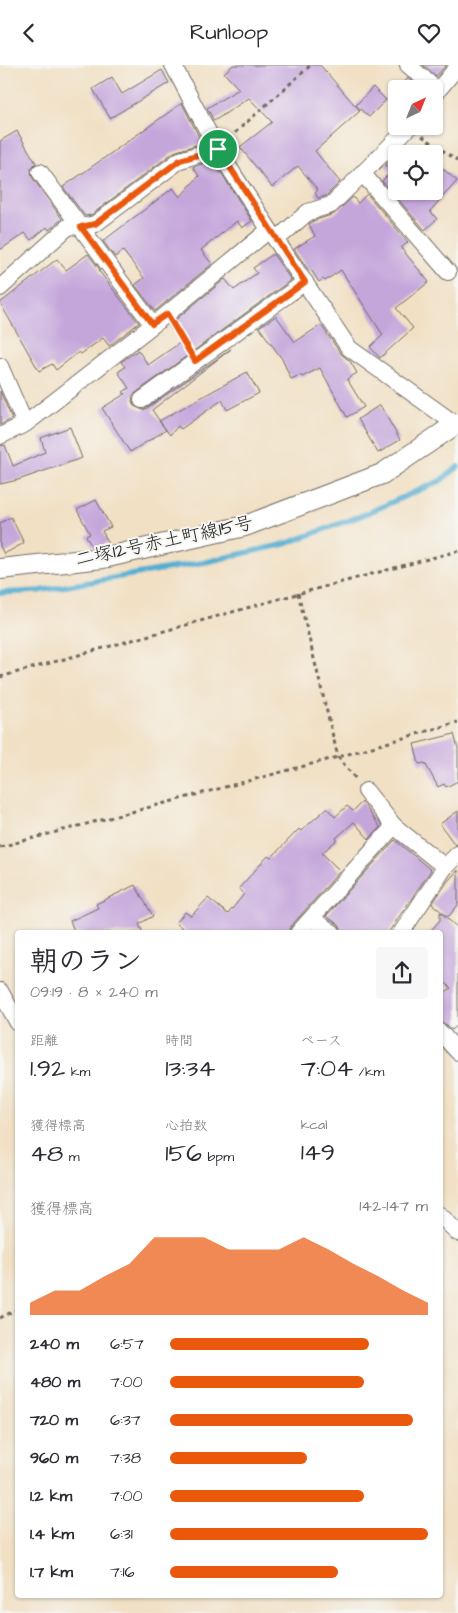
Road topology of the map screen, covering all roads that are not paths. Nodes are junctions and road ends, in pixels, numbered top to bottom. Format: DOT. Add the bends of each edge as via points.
graph roads {
  1 [pos="173,65"];
  2 [pos="408,65"];
  3 [pos="458,66"];
  4 [pos="444,89"];
  5 [pos="402,135"];
  6 [pos="218,149"];
  7 [pos="40,172"];
  8 [pos="362,173"];
  9 [pos="81,227"];
  10 [pos="273,235"];
  11 [pos="448,272"];
  12 [pos="305,282"];
  13 [pos="0,288"];
  14 [pos="152,324"];
  15 [pos="0,366"];
  16 [pos="142,400"];
  17 [pos="25,424"];
  18 [pos="457,425"];
  19 [pos="0,436"];
  20 [pos="0,569"];
  21 [pos="366,791"];
  22 [pos="394,826"];
  23 [pos="458,854"];
  24 [pos="445,867"];
  25 [pos="312,919"];
  26 [pos="301,930"];
  27 [pos="328,930"];
  28 [pos="403,930"];
  29 [pos="0,991"];
  30 [pos="15,1018"];
  31 [pos="443,1218"];
  32 [pos="458,1233"];
  1 -- 6 [label="street"];
  2 -- 4 [label="street"];
  3 -- 4 [label="street"];
  5 -- 8 [label="street"];
  6 -- 9 [label="street" via="180,160 95,224"];
  6 -- 10 [label="street"];
  7 -- 9 [label="street"];
  8 -- 10 [label="street" via="331,205 308,212"];
  8 -- 11 [label="street"];
  9 -- 13 [label="street" via="69,226"];
  9 -- 14 [label="street"];
  10 -- 12 [label="street"];
  10 -- 14 [label="street"];
  12 -- 16 [label="street"];
  12 -- 18 [label="street" via="349,348"];
  14 -- 17 [label="street"];
  15 -- 17 [label="street"];
  17 -- 19 [label="street"];
  18 -- 20 [label="street, 二塚12号赤土町線15号" via="382,474 246,525 103,558"];
  21 -- 22 [label="street"];
  22 -- 24 [label="street"];
  22 -- 25 [label="street"];
  23 -- 24 [label="street"];
  24 -- 28 [label="street"];
  25 -- 26 [label="street"];
  25 -- 27 [label="street"];
  29 -- 30 [label="street"];
  31 -- 32 [label="street"];
}
